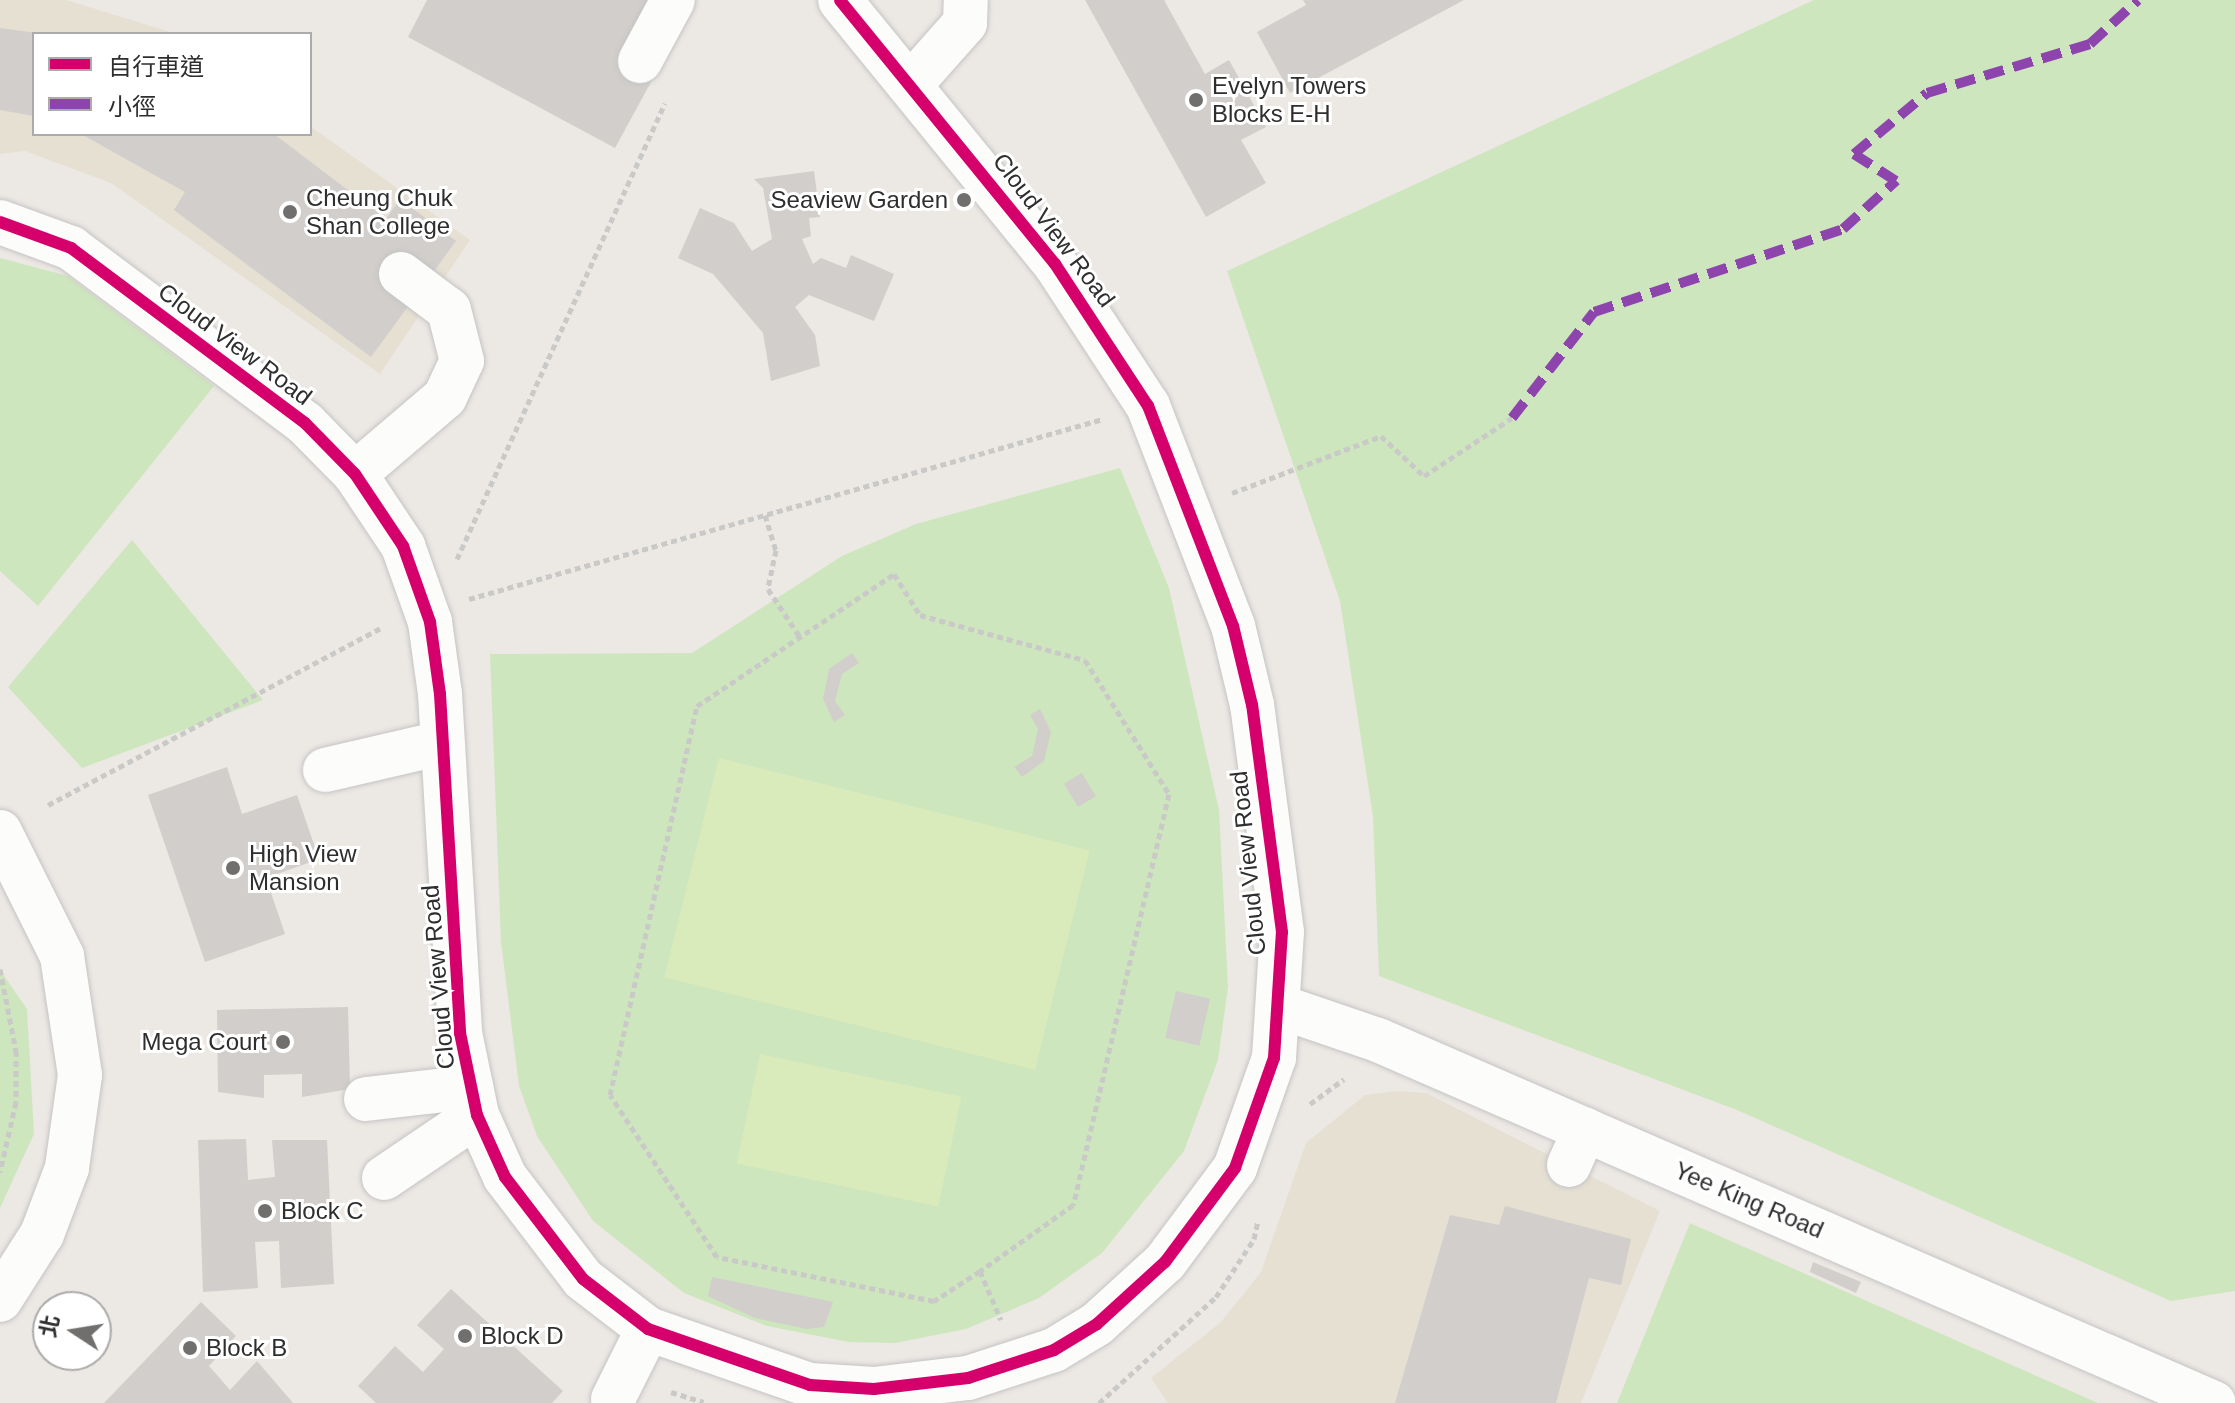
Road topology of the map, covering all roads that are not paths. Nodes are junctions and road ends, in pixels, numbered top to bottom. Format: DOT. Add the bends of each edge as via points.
graph roads {
  1 [pos="673,0"];
  2 [pos="840,0"];
  3 [pos="966,0"];
  4 [pos="656,75"];
  5 [pos="912,83"];
  6 [pos="0,222"];
  7 [pos="401,274"];
  8 [pos="355,474"];
  9 [pos="442,743"];
  10 [pos="325,770"];
  11 [pos="0,832"];
  12 [pos="1281,1007"];
  13 [pos="366,1099"];
  14 [pos="474,1101"];
  15 [pos="384,1178"];
  16 [pos="0,1300"];
  17 [pos="648,1329"];
  18 [pos="840,1396"];
  19 [pos="613,1399"];
  20 [pos="2214,1403"];
  1 -- 4 [label="street"];
  2 -- 5 [label="street, Cloud View Road"];
  3 -- 5 [label="street" via="965,23"];
  5 -- 12 [label="street, Cloud View Road" via="1055,264 1166,445 1233,626 1252,705 1282,932"];
  6 -- 8 [label="street, Cloud View Road" via="71,248 305,423"];
  7 -- 8 [label="street" via="449,310 462,361 445,397"];
  8 -- 9 [label="street, Cloud View Road" via="403,546 430,622"];
  9 -- 10 [label="street"];
  9 -- 14 [label="street, Cloud View Road" via="460,1033"];
  11 -- 16 [label="street" via="62,956 80,1075 67,1168 42,1234"];
  12 -- 18 [label="street, Cloud View Road" via="1274,1058 1235,1168 1165,1262 1097,1324 1054,1350 968,1378"];
  12 -- 20 [label="street, Yee King Road" via="1577,1147"];
  13 -- 14 [label="street"];
  14 -- 15 [label="street"];
  14 -- 17 [label="street, Cloud View Road" via="505,1177 543,1231 604,1298"];
  17 -- 18 [label="street, Cloud View Road"];
  17 -- 19 [label="street"];
}
